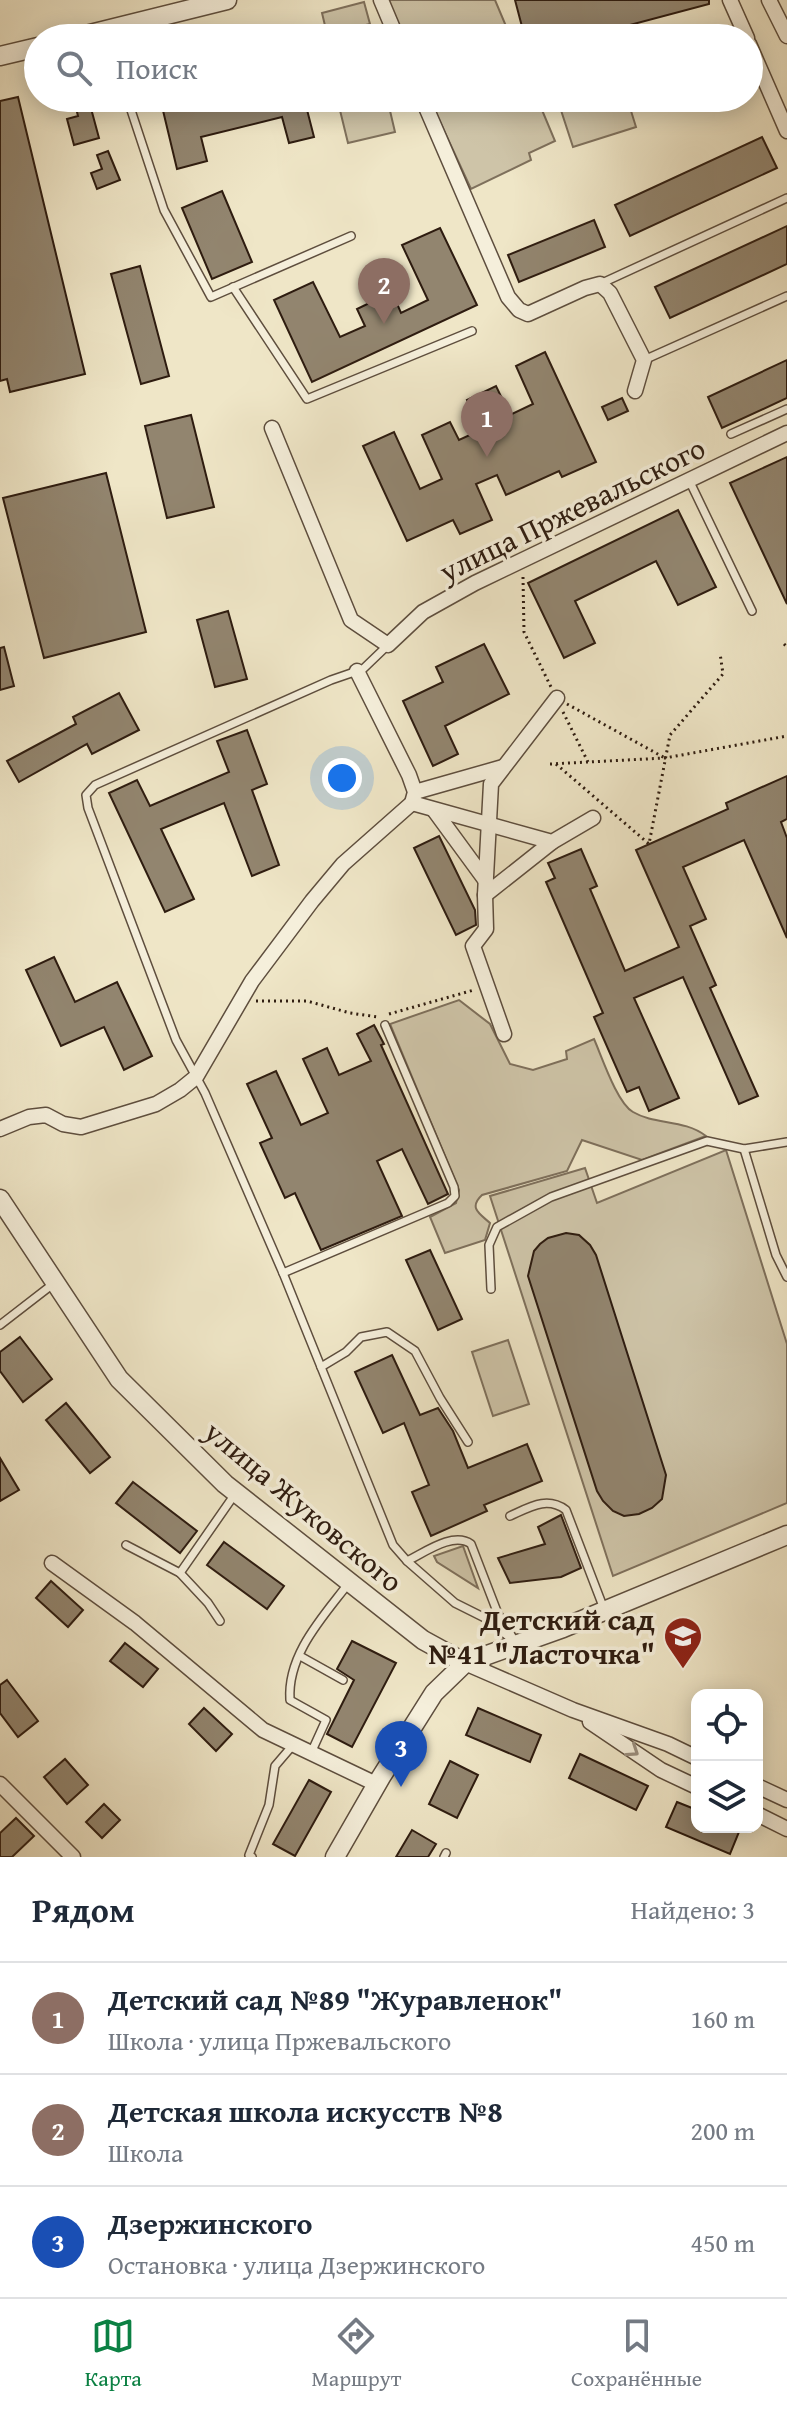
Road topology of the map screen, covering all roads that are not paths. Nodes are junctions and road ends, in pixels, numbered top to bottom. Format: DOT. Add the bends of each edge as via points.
graph roads {
  1 [pos="224,0"];
  2 [pos="381,0"];
  3 [pos="730,0"];
  4 [pos="769,0"];
  5 [pos="141,24"];
  6 [pos="391,24"];
  7 [pos="741,24"];
  8 [pos="787,36"];
  9 [pos="24,50"];
  10 [pos="0,56"];
  11 [pos="763,76"];
  12 [pos="132,112"];
  13 [pos="428,112"];
  14 [pos="787,131"];
  15 [pos="787,198"];
  16 [pos="351,236"];
  17 [pos="600,284"];
  18 [pos="233,287"];
  19 [pos="787,296"];
  20 [pos="472,331"];
  21 [pos="644,360"];
  22 [pos="635,391"];
  23 [pos="787,409"];
  24 [pos="272,428"];
  25 [pos="787,433"];
  26 [pos="731,434"];
  27 [pos="689,480"];
  28 [pos="752,611"];
  29 [pos="388,645"];
  30 [pos="357,671"];
  31 [pos="557,698"];
  32 [pos="504,767"];
  33 [pos="414,798"];
  34 [pos="434,810"];
  35 [pos="593,818"];
  36 [pos="488,824"];
  37 [pos="552,842"];
  38 [pos="485,888"];
  39 [pos="385,1025"];
  40 [pos="504,1034"];
  41 [pos="196,1077"];
  42 [pos="0,1129"];
  43 [pos="787,1142"];
  44 [pos="744,1149"];
  45 [pos="0,1199"];
  46 [pos="6,1220"];
  47 [pos="283,1273"];
  48 [pos="787,1277"];
  49 [pos="55,1283"];
  50 [pos="491,1289"];
  51 [pos="0,1325"];
  52 [pos="321,1367"];
  53 [pos="468,1442"];
  54 [pos="236,1493"];
  55 [pos="510,1516"];
  56 [pos="787,1535"];
  57 [pos="126,1545"];
  58 [pos="407,1561"];
  59 [pos="52,1563"];
  60 [pos="180,1573"];
  61 [pos="349,1582"];
  62 [pos="605,1611"];
  63 [pos="220,1621"];
  64 [pos="517,1644"];
  65 [pos="300,1656"];
  66 [pos="465,1663"];
  67 [pos="343,1680"];
  68 [pos="573,1710"];
  69 [pos="293,1745"];
  70 [pos="311,1753"];
  71 [pos="691,1755"];
  72 [pos="0,1784"];
  73 [pos="376,1784"];
  74 [pos="691,1784"];
  75 [pos="763,1789"];
  76 [pos="787,1800"];
  77 [pos="763,1817"];
  78 [pos="787,1829"];
  79 [pos="250,1856"];
  80 [pos="73,1857"];
  81 [pos="335,1857"];
  1 -- 5 [label="street"];
  2 -- 6 [label="street"];
  3 -- 7 [label="street"];
  4 -- 8 [label="street"];
  9 -- 10 [label="street"];
  11 -- 14 [label="street"];
  12 -- 18 [label="lane" via="164,210 211,297"];
  13 -- 17 [label="street" via="508,297 519,310 528,314"];
  15 -- 17 [label="lane"];
  16 -- 18 [label="lane"];
  17 -- 21 [label="street" via="610,293"];
  18 -- 20 [label="lane" via="307,399"];
  19 -- 21 [label="lane"];
  21 -- 22 [label="street"];
  23 -- 26 [label="lane"];
  24 -- 29 [label="street" via="351,620"];
  25 -- 27 [label="street, улица Пржевальского"];
  27 -- 28 [label="lane"];
  27 -- 29 [label="street, улица Пржевальского" via="423,612"];
  29 -- 30 [label="lane"];
  30 -- 33 [label="street"];
  30 -- 41 [label="lane" via="95,785 86,795 176,1040"];
  31 -- 32 [label="street"];
  32 -- 33 [label="street"];
  32 -- 36 [label="street" via="491,784"];
  33 -- 34 [label="street"];
  33 -- 41 [label="street" via="343,864 312,901 240,1001"];
  34 -- 36 [label="street"];
  34 -- 38 [label="street"];
  35 -- 37 [label="street"];
  36 -- 37 [label="street"];
  36 -- 38 [label="street"];
  37 -- 38 [label="street"];
  38 -- 40 [label="street" via="486,929 473,946"];
  39 -- 47 [label="lane" via="455,1196"];
  41 -- 42 [label="street" via="156,1104 81,1127 46,1115"];
  41 -- 47 [label="lane"];
  43 -- 44 [label="lane"];
  44 -- 48 [label="lane"];
  44 -- 50 [label="lane" via="707,1141 515,1215 497,1227 489,1245"];
  45 -- 46 [label="street, улица Жуковского"];
  46 -- 49 [label="street, улица Жуковского"];
  47 -- 52 [label="lane"];
  49 -- 51 [label="lane"];
  49 -- 54 [label="street, улица Жуковского" via="119,1379"];
  52 -- 53 [label="lane" via="361,1337 387,1332 415,1351"];
  52 -- 58 [label="lane" via="393,1545"];
  54 -- 60 [label="lane"];
  54 -- 61 [label="street, улица Жуковского"];
  55 -- 62 [label="lane" via="539,1503 557,1503 566,1510"];
  56 -- 62 [label="street"];
  57 -- 60 [label="lane"];
  58 -- 64 [label="lane" via="455,1603 489,1620"];
  58 -- 64 [label="lane" via="454,1539 471,1544 498,1614"];
  59 -- 69 [label="street" via="135,1623 263,1730"];
  60 -- 63 [label="lane"];
  61 -- 65 [label="lane"];
  61 -- 66 [label="street, улица Жуковского" via="423,1640"];
  62 -- 64 [label="street"];
  64 -- 66 [label="street"];
  65 -- 67 [label="lane"];
  65 -- 70 [label="lane" via="289,1681 290,1700 326,1720"];
  66 -- 68 [label="street, улица Жуковского"];
  66 -- 73 [label="street" via="434,1693"];
  68 -- 71 [label="street, улица Жуковского"];
  68 -- 74 [label="street, улица Жуковского, one-way"];
  69 -- 70 [label="street"];
  69 -- 79 [label="lane" via="275,1766 269,1805"];
  70 -- 73 [label="street"];
  72 -- 80 [label="street"];
  73 -- 81 [label="street"];
  75 -- 76 [label="street"];
  77 -- 78 [label="street"];
}
